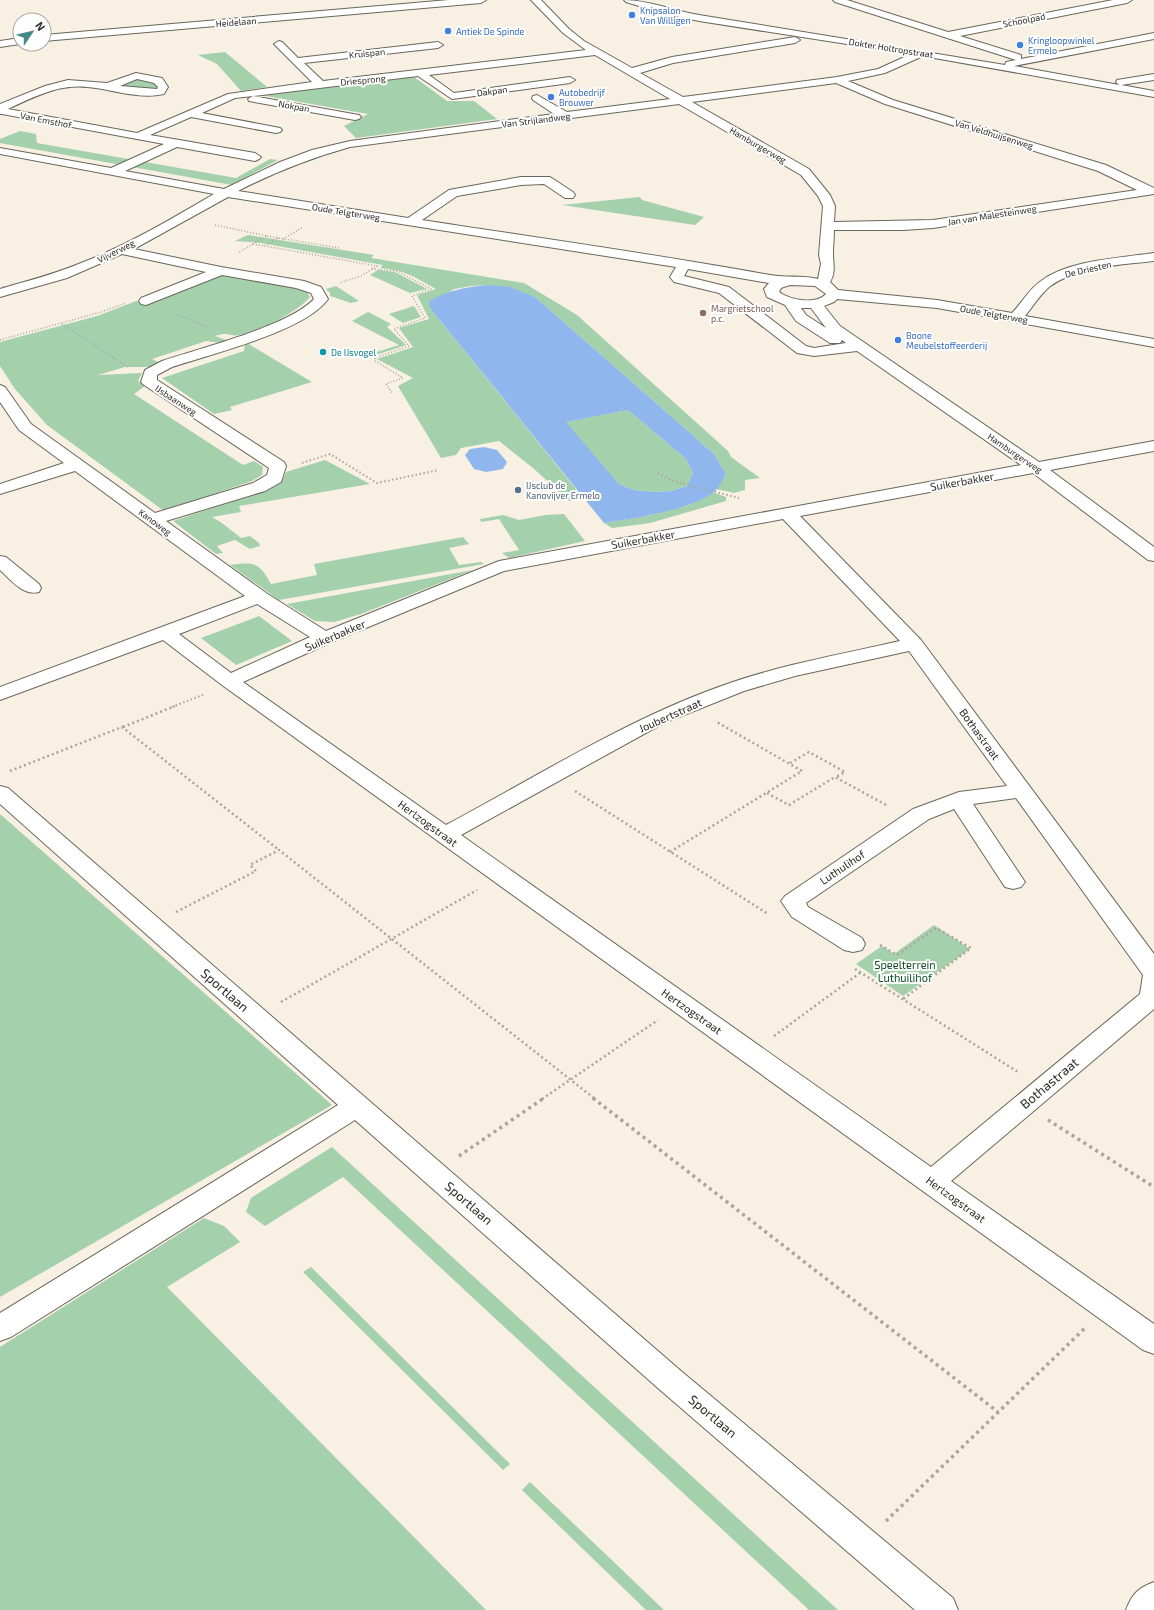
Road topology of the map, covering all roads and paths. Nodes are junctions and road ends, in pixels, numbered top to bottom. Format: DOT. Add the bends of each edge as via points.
graph roads {
  1 [pos="455,0"];
  2 [pos="481,0"];
  3 [pos="536,0"];
  4 [pos="547,0"];
  5 [pos="629,0"];
  6 [pos="838,0"];
  7 [pos="1127,0"];
  8 [pos="427,5"];
  9 [pos="550,13"];
  10 [pos="124,20"];
  11 [pos="129,31"];
  12 [pos="947,35"];
  13 [pos="817,36"];
  14 [pos="1154,36"];
  15 [pos="52,37"];
  16 [pos="12,42"];
  17 [pos="0,43"];
  18 [pos="279,44"];
  19 [pos="438,45"];
  20 [pos="597,52"];
  21 [pos="922,53"];
  22 [pos="296,60"];
  23 [pos="1026,60"];
  24 [pos="1000,66"];
  25 [pos="631,72"];
  26 [pos="420,73"];
  27 [pos="1154,77"];
  28 [pos="570,80"];
  29 [pos="837,80"];
  30 [pos="320,84"];
  31 [pos="1108,86"];
  32 [pos="106,87"];
  33 [pos="1154,94"];
  34 [pos="232,96"];
  35 [pos="537,98"];
  36 [pos="681,101"];
  37 [pos="190,114"];
  38 [pos="565,116"];
  39 [pos="355,117"];
  40 [pos="276,130"];
  41 [pos="138,136"];
  42 [pos="176,143"];
  43 [pos="0,151"];
  44 [pos="255,157"];
  45 [pos="112,172"];
  46 [pos="1152,191"];
  47 [pos="226,193"];
  48 [pos="569,195"];
  49 [pos="179,218"];
  50 [pos="410,222"];
  51 [pos="829,226"];
  52 [pos="267,236"];
  53 [pos="278,238"];
  54 [pos="253,244"];
  55 [pos="264,246"];
  56 [pos="339,248"];
  57 [pos="120,250"];
  58 [pos="826,255"];
  59 [pos="1154,257"];
  60 [pos="688,266"];
  61 [pos="372,269"];
  62 [pos="216,270"];
  63 [pos="800,280"];
  64 [pos="777,286"];
  65 [pos="828,289"];
  66 [pos="316,290"];
  67 [pos="0,293"];
  68 [pos="146,302"];
  69 [pos="791,302"];
  70 [pos="815,303"];
  71 [pos="1016,318"];
  72 [pos="62,324"];
  73 [pos="0,340"];
  74 [pos="239,340"];
  75 [pos="1154,343"];
  76 [pos="855,347"];
  77 [pos="150,373"];
  78 [pos="0,390"];
  79 [pos="392,393"];
  80 [pos="1154,446"];
  81 [pos="76,465"];
  82 [pos="1035,468"];
  83 [pos="439,470"];
  84 [pos="277,472"];
  85 [pos="658,473"];
  86 [pos="0,489"];
  87 [pos="732,496"];
  88 [pos="787,513"];
  89 [pos="152,520"];
  90 [pos="1154,556"];
  91 [pos="0,561"];
  92 [pos="32,588"];
  93 [pos="259,597"];
  94 [pos="166,633"];
  95 [pos="325,638"];
  96 [pos="914,644"];
  97 [pos="231,682"];
  98 [pos="0,694"];
  99 [pos="688,706"];
  100 [pos="122,727"];
  101 [pos="790,764"];
  102 [pos="836,777"];
  103 [pos="4,782"];
  104 [pos="1021,791"];
  105 [pos="767,793"];
  106 [pos="959,799"];
  107 [pos="913,820"];
  108 [pos="445,835"];
  109 [pos="278,850"];
  110 [pos="670,852"];
  111 [pos="501,876"];
  112 [pos="1013,882"];
  113 [pos="151,925"];
  114 [pos="390,939"];
  115 [pos="853,944"];
  116 [pos="875,949"];
  117 [pos="1154,972"];
  118 [pos="860,973"];
  119 [pos="1154,977"];
  120 [pos="903,999"];
  121 [pos="682,1004"];
  122 [pos="255,1016"];
  123 [pos="751,1053"];
  124 [pos="570,1080"];
  125 [pos="1023,1105"];
  126 [pos="357,1106"];
  127 [pos="434,1173"];
  128 [pos="932,1182"];
  129 [pos="1154,1187"];
  130 [pos="1106,1307"];
  131 [pos="0,1328"];
  132 [pos="1154,1341"];
  133 [pos="998,1412"];
  134 [pos="862,1544"];
  135 [pos="1154,1598"];
  136 [pos="941,1610"];
  137 [pos="1143,1610"];
  1 -- 8 [label="street, Heidelaan"];
  2 -- 8 [label="street, Heidelaan"];
  3 -- 9 [label="street, Hamburgerweg"];
  4 -- 9 [label="street, Hamburgerweg"];
  5 -- 13 [label="street, Dokter Holtropstraat" via="699,18"];
  6 -- 12 [label="street, Schoolpad"];
  7 -- 12 [label="street, Schoolpad"];
  8 -- 11 [label="street, Heidelaan"];
  9 -- 20 [label="street, Hamburgerweg" via="566,31"];
  10 -- 11 [label="street"];
  11 -- 15 [label="street, Heidelaan"];
  12 -- 23 [label="street, Schoolpad"];
  13 -- 21 [label="street, Dokter Holtropstraat"];
  13 -- 25 [label="street" via="672,60"];
  14 -- 23 [label="street"];
  16 -- 17 [label="street"];
  18 -- 22 [label="street"];
  19 -- 22 [label="street, Kruispan"];
  20 -- 25 [label="street, Hamburgerweg"];
  20 -- 26 [label="street, Driesprong"];
  21 -- 24 [label="street, Dokter Holtropstraat"];
  21 -- 29 [label="street, Van Strijlandweg" via="882,70"];
  22 -- 30 [label="street"];
  23 -- 24 [label="street"];
  24 -- 31 [label="street, Dokter Holtropstraat"];
  25 -- 36 [label="street, Hamburgerweg"];
  26 -- 28 [label="street, Dakpan" via="452,96"];
  26 -- 30 [label="street, Driesprong"];
  27 -- 31 [label="street"];
  29 -- 36 [label="street, Van Strijlandweg"];
  29 -- 46 [label="street, Van Veldhuijsenweg" via="889,102 1102,168"];
  30 -- 34 [label="street, Driesprong"];
  31 -- 33 [label="street, Dokter Holtropstraat"];
  32 -- 41 [label="street, Van Emsthof" via="78,83 60,84 3,107 2,111"];
  34 -- 37 [label="street, Driesprong"];
  34 -- 39 [label="street, Nokpan"];
  35 -- 38 [label="street"];
  36 -- 38 [label="street, Van Strijlandweg"];
  36 -- 51 [label="street, Hamburgerweg" via="805,172 824,195 829,206"];
  37 -- 40 [label="street"];
  37 -- 41 [label="street, Driesprong"];
  38 -- 47 [label="street, Van Strijlandweg" via="325,149"];
  41 -- 42 [label="street, Van Emsthof"];
  42 -- 44 [label="street, Van Emsthof"];
  42 -- 45 [label="street"];
  43 -- 45 [label="street, Oude Telgterweg"];
  45 -- 47 [label="street, Oude Telgterweg"];
  46 -- 51 [label="street, Jan van Malesteinweg" via="933,224"];
  47 -- 49 [label="street, Vijverweg"];
  47 -- 50 [label="street, Oude Telgterweg"];
  48 -- 50 [label="street" via="546,180 521,181 453,193"];
  49 -- 52 [label="path"];
  49 -- 57 [label="street, Vijverweg"];
  50 -- 60 [label="street, Oude Telgterweg"];
  51 -- 58 [label="street, Hamburgerweg"];
  52 -- 53 [label="path"];
  52 -- 54 [label="path"];
  53 -- 55 [label="path"];
  53 -- 56 [label="path"];
  54 -- 55 [label="path"];
  54 -- 62 [label="path"];
  55 -- 61 [label="path" via="377,266"];
  57 -- 62 [label="street"];
  57 -- 67 [label="street, Vijverweg" via="53,279"];
  58 -- 63 [label="street"];
  58 -- 65 [label="street, Hamburgerweg"];
  59 -- 71 [label="street, De Driesten" via="1063,275 1046,283"];
  60 -- 64 [label="street, Oude Telgterweg"];
  60 -- 76 [label="street" via="677,277 724,290 802,350 814,352"];
  61 -- 66 [label="path" via="361,276"];
  61 -- 79 [label="path" via="397,271 431,289 412,296 425,318 394,329 409,346 375,358 375,361 403,378 386,384"];
  62 -- 66 [label="street" via="299,284"];
  62 -- 68 [label="street"];
  63 -- 64 [label="street, Oude Telgterweg"];
  63 -- 65 [label="street, Oude Telgterweg"];
  64 -- 69 [label="street" via="772,294"];
  65 -- 70 [label="street" via="826,300"];
  65 -- 71 [label="street, Oude Telgterweg"];
  66 -- 74 [label="street, IJsbaanweg" via="322,299 312,309 278,327"];
  68 -- 72 [label="path" via="137,299"];
  68 -- 74 [label="path"];
  69 -- 70 [label="street"];
  69 -- 76 [label="street, Hamburgerweg" via="797,314 808,323 826,335"];
  70 -- 76 [label="street, Hamburgerweg" via="821,314"];
  71 -- 75 [label="street, Oude Telgterweg"];
  72 -- 73 [label="path"];
  72 -- 77 [label="path" via="132,369"];
  74 -- 77 [label="street, IJsbaanweg" via="168,364"];
  76 -- 82 [label="street, Hamburgerweg"];
  77 -- 84 [label="street, IJsbaanweg" via="149,382 278,466"];
  78 -- 81 [label="street, Kanoweg" via="25,427"];
  80 -- 82 [label="street, Suikerbakker"];
  81 -- 86 [label="street"];
  81 -- 89 [label="street, Kanoweg"];
  82 -- 88 [label="street, Suikerbakker"];
  82 -- 90 [label="street, Hamburgerweg"];
  83 -- 84 [label="path" via="377,483 330,454"];
  84 -- 89 [label="street" via="275,478 259,487"];
  85 -- 87 [label="path" via="673,481"];
  88 -- 95 [label="street, Suikerbakker" via="499,566"];
  88 -- 96 [label="street, Bothastraat"];
  89 -- 93 [label="street, Kanoweg"];
  91 -- 92 [label="street"];
  93 -- 94 [label="street"];
  93 -- 95 [label="street, Kanoweg"];
  94 -- 97 [label="street"];
  94 -- 98 [label="street"];
  95 -- 97 [label="street, Suikerbakker"];
  96 -- 99 [label="street, Joubertstraat" via="791,672 737,687"];
  96 -- 104 [label="street, Bothastraat"];
  97 -- 100 [label="path"];
  97 -- 108 [label="street, Hertzogstraat"];
  99 -- 101 [label="path"];
  99 -- 108 [label="street, Joubertstraat" via="657,719"];
  100 -- 103 [label="path"];
  100 -- 109 [label="path"];
  101 -- 102 [label="path" via="809,752 845,772"];
  101 -- 105 [label="path" via="802,771"];
  102 -- 105 [label="path" via="789,805"];
  102 -- 107 [label="path"];
  103 -- 113 [label="street, Sportlaan"];
  104 -- 106 [label="street, Luthulihof"];
  104 -- 117 [label="street, Bothastraat"];
  105 -- 110 [label="path"];
  106 -- 107 [label="street, Luthulihof" via="921,814"];
  106 -- 112 [label="street"];
  107 -- 115 [label="street, Luthulihof" via="793,901 800,912"];
  108 -- 111 [label="street, Hertzogstraat"];
  109 -- 113 [label="path" via="250,865 256,871"];
  109 -- 114 [label="path"];
  111 -- 114 [label="path"];
  111 -- 121 [label="street, Hertzogstraat"];
  113 -- 122 [label="street, Sportlaan"];
  114 -- 122 [label="path"];
  114 -- 124 [label="path"];
  116 -- 120 [label="path" via="881,945 897,955 936,928 972,948"];
  118 -- 123 [label="path"];
  119 -- 125 [label="street, Bothastraat" via="1152,997"];
  121 -- 123 [label="street, Hertzogstraat"];
  121 -- 124 [label="path"];
  122 -- 126 [label="street, Sportlaan"];
  123 -- 128 [label="street, Hertzogstraat"];
  124 -- 127 [label="path"];
  124 -- 133 [label="path"];
  125 -- 128 [label="street, Bothastraat"];
  125 -- 129 [label="path"];
  126 -- 127 [label="street, Sportlaan"];
  126 -- 131 [label="street"];
  127 -- 134 [label="street, Sportlaan"];
  128 -- 130 [label="street, Hertzogstraat"];
  130 -- 132 [label="street, Hertzogstraat"];
  130 -- 133 [label="path"];
  133 -- 134 [label="path"];
  134 -- 136 [label="street, Sportlaan"];
  135 -- 137 [label="street"];
}
